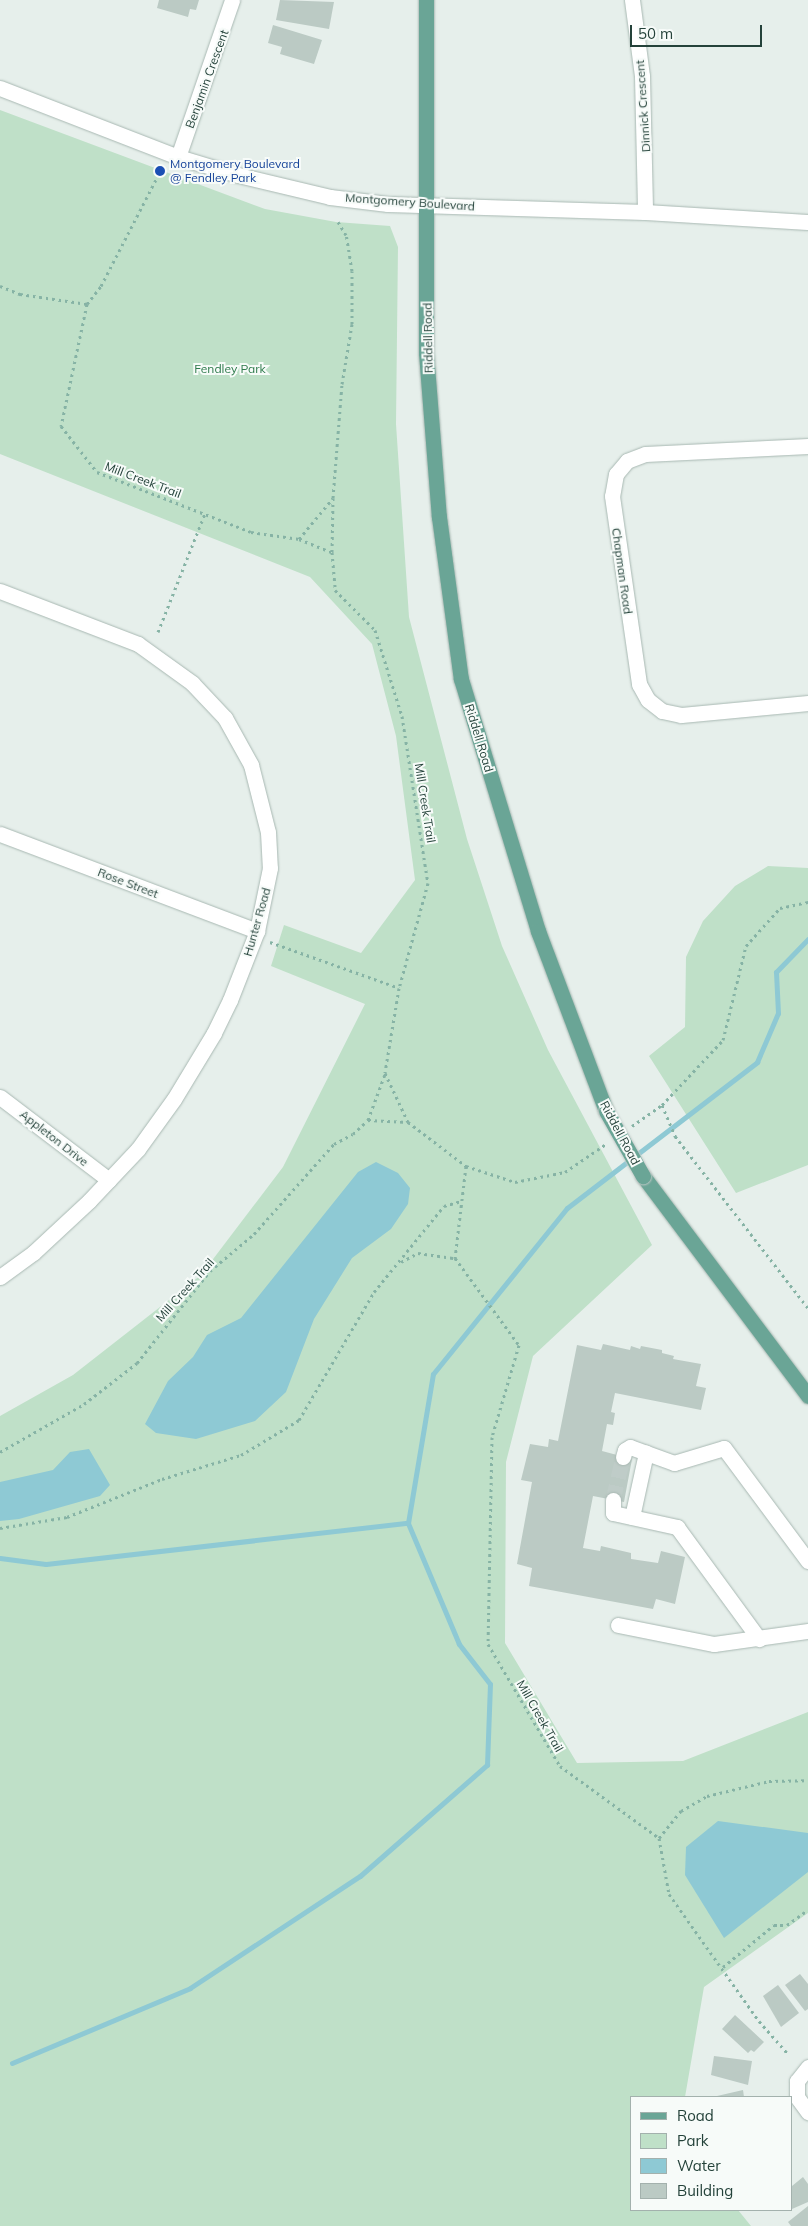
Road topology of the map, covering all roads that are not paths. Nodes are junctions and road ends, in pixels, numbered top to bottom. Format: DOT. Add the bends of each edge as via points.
graph roads {
  1 [pos="232,0"];
  2 [pos="426,0"];
  3 [pos="632,0"];
  4 [pos="0,88"];
  5 [pos="178,157"];
  6 [pos="427,205"];
  7 [pos="645,212"];
  8 [pos="808,222"];
  9 [pos="808,446"];
  10 [pos="0,591"];
  11 [pos="808,703"];
  12 [pos="0,834"];
  13 [pos="256,931"];
  14 [pos="0,1097"];
  15 [pos="108,1180"];
  16 [pos="0,1277"];
  17 [pos="808,1396"];
  18 [pos="646,1453"];
  19 [pos="623,1456"];
  20 [pos="613,1500"];
  21 [pos="632,1517"];
  22 [pos="808,1561"];
  23 [pos="618,1625"];
  24 [pos="808,1631"];
  25 [pos="759,1639"];
  26 [pos="808,2067"];
  27 [pos="808,2112"];
  1 -- 5 [label="street, Benjamin Crescent"];
  2 -- 6 [label="main road, Riddell Road"];
  3 -- 7 [label="street, Dinnick Crescent" via="642,76"];
  4 -- 5 [label="street, Montgomery Boulevard"];
  5 -- 6 [label="street, Montgomery Boulevard" via="330,197"];
  6 -- 7 [label="street, Montgomery Boulevard"];
  6 -- 17 [label="main road, Riddell Road, bridge" via="426,353 439,517 461,679 538,931 606,1111 643,1176"];
  7 -- 8 [label="street, Montgomery Boulevard"];
  9 -- 11 [label="street, Chapman Road" via="645,454 627,461 616,474 612,496 639,684 648,700 662,711 681,715"];
  10 -- 13 [label="street, Hunter Road" via="138,644 192,682 225,718 251,765 268,832 270,868"];
  12 -- 13 [label="street, Rose Street"];
  13 -- 15 [label="street, Hunter Road" via="230,1000 199,1059 158,1122"];
  14 -- 15 [label="street, Appleton Drive"];
  15 -- 16 [label="street, Hunter Road" via="33,1253"];
  18 -- 19 [label="street" via="630,1447"];
  18 -- 21 [label="street"];
  18 -- 22 [label="street" via="674,1463 724,1448"];
  20 -- 21 [label="street" via="613,1513"];
  21 -- 25 [label="street" via="677,1527"];
  23 -- 25 [label="street" via="714,1644"];
  24 -- 25 [label="street"];
  26 -- 27 [label="street" via="797,2081 797,2097"];
}
